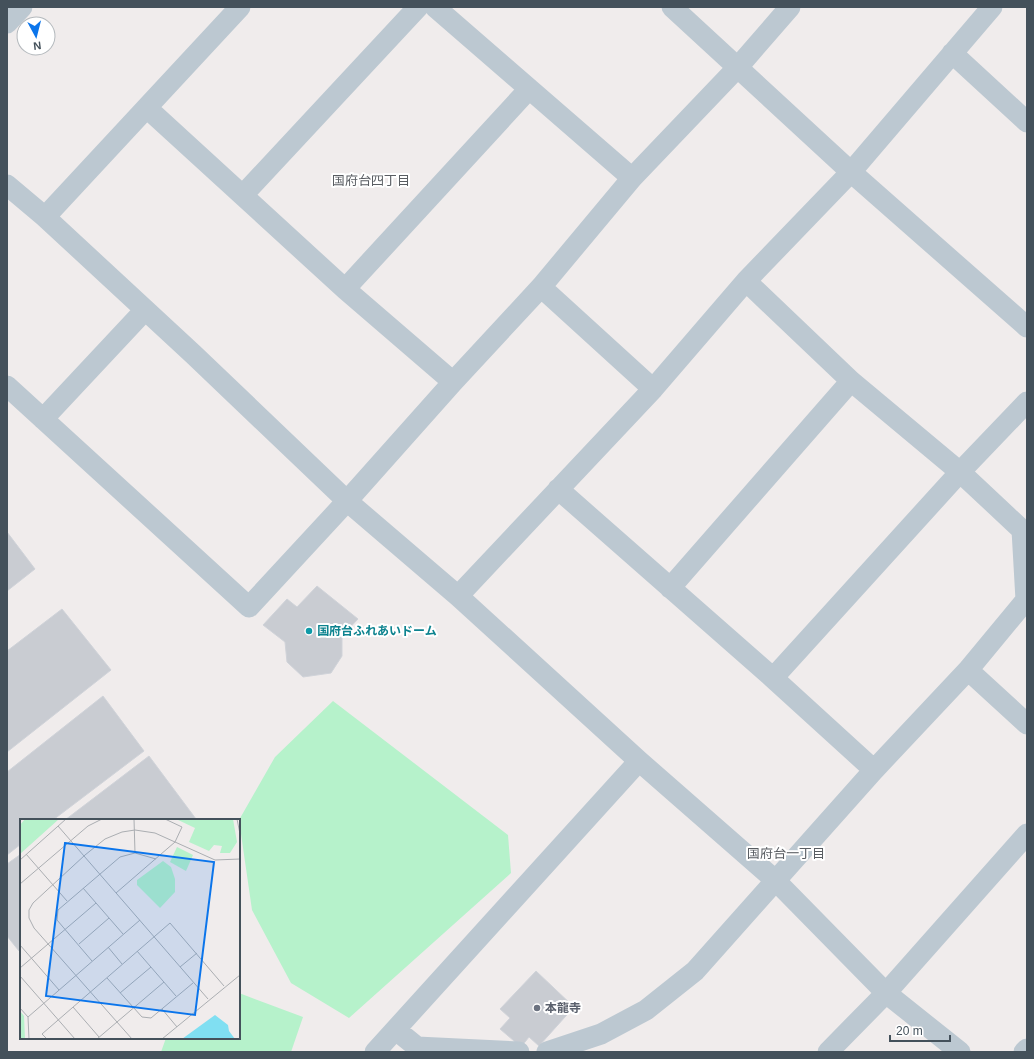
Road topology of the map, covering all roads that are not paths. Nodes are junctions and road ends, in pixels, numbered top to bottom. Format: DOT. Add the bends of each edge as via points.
graph roads {
  1 [pos="22,7"];
  2 [pos="418,7"];
  3 [pos="435,7"];
  4 [pos="672,7"];
  5 [pos="790,7"];
  6 [pos="992,7"];
  7 [pos="235,9"];
  8 [pos="7,24"];
  9 [pos="952,53"];
  10 [pos="738,67"];
  11 [pos="529,89"];
  12 [pos="147,108"];
  13 [pos="1027,122"];
  14 [pos="851,172"];
  15 [pos="632,178"];
  16 [pos="7,185"];
  17 [pos="243,195"];
  18 [pos="45,217"];
  19 [pos="746,281"];
  20 [pos="541,287"];
  21 [pos="344,289"];
  22 [pos="145,310"];
  23 [pos="1027,327"];
  24 [pos="852,381"];
  25 [pos="453,382"];
  26 [pos="7,386"];
  27 [pos="654,389"];
  28 [pos="1027,402"];
  29 [pos="43,419"];
  30 [pos="960,472"];
  31 [pos="558,489"];
  32 [pos="347,501"];
  33 [pos="670,588"];
  34 [pos="458,596"];
  35 [pos="968,670"];
  36 [pos="773,678"];
  37 [pos="1027,724"];
  38 [pos="639,761"];
  39 [pos="874,770"];
  40 [pos="1027,834"];
  41 [pos="775,880"];
  42 [pos="886,993"];
  43 [pos="396,1030"];
  44 [pos="1027,1049"];
  45 [pos="375,1052"];
  46 [pos="519,1052"];
  47 [pos="547,1052"];
  48 [pos="828,1052"];
  49 [pos="960,1052"];
  50 [pos="1024,1052"];
  1 -- 8 [label="street"];
  2 -- 17 [label="street"];
  3 -- 11 [label="street"];
  4 -- 10 [label="street"];
  5 -- 10 [label="street"];
  6 -- 9 [label="street"];
  7 -- 12 [label="street"];
  9 -- 13 [label="street"];
  9 -- 14 [label="street"];
  10 -- 14 [label="street"];
  10 -- 15 [label="street"];
  11 -- 15 [label="street"];
  11 -- 21 [label="street"];
  12 -- 17 [label="street"];
  12 -- 18 [label="street"];
  14 -- 19 [label="street"];
  14 -- 23 [label="street"];
  15 -- 20 [label="street"];
  16 -- 18 [label="street"];
  17 -- 21 [label="street"];
  18 -- 22 [label="street"];
  19 -- 24 [label="street"];
  19 -- 27 [label="street"];
  20 -- 25 [label="street"];
  20 -- 27 [label="street"];
  21 -- 25 [label="street"];
  22 -- 29 [label="street"];
  22 -- 32 [label="street"];
  24 -- 30 [label="street"];
  24 -- 33 [label="street"];
  25 -- 32 [label="street"];
  26 -- 29 [label="street"];
  27 -- 31 [label="street"];
  28 -- 30 [label="street"];
  29 -- 32 [label="street" via="249,607"];
  30 -- 35 [label="street" via="1022,530 1026,600"];
  30 -- 36 [label="street"];
  31 -- 33 [label="street"];
  31 -- 34 [label="street"];
  32 -- 34 [label="street"];
  33 -- 36 [label="street"];
  34 -- 38 [label="street"];
  35 -- 37 [label="street"];
  35 -- 39 [label="street"];
  36 -- 39 [label="street"];
  38 -- 41 [label="street"];
  38 -- 43 [label="street"];
  39 -- 41 [label="street"];
  40 -- 42 [label="street"];
  41 -- 42 [label="street"];
  41 -- 47 [label="street" via="695,971 646,1010 601,1034"];
  42 -- 48 [label="street"];
  42 -- 49 [label="street"];
  43 -- 45 [label="street"];
  43 -- 46 [label="street" via="417,1046"];
  44 -- 50 [label="street"];
}
